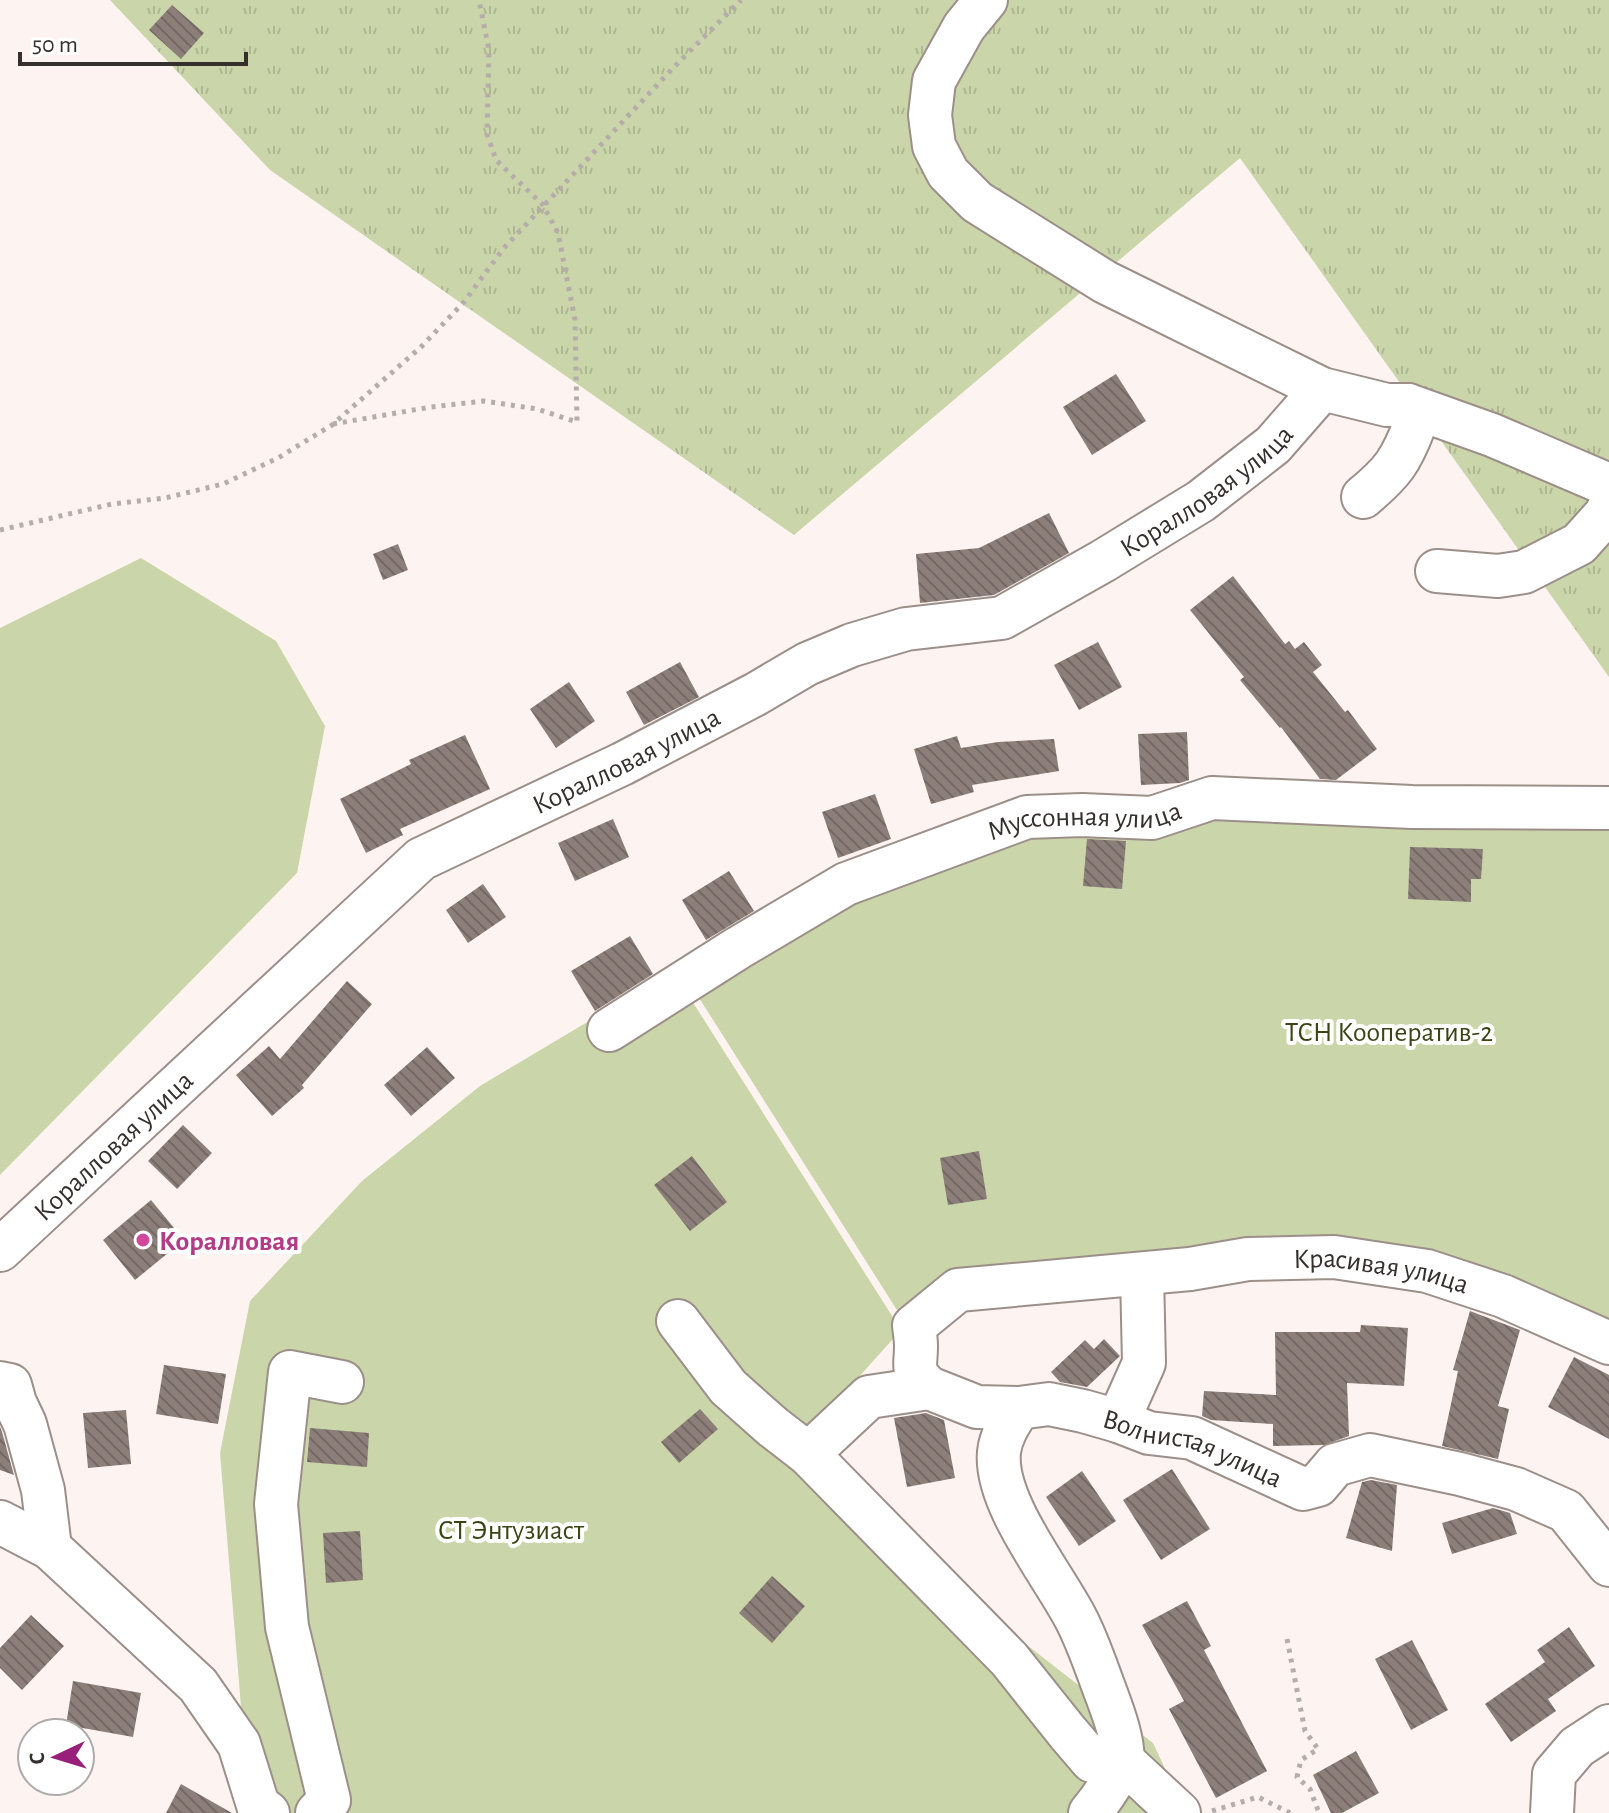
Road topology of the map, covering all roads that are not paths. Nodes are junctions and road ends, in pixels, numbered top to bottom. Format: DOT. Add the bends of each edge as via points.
graph roads {
  1 [pos="986,0"];
  2 [pos="1322,389"];
  3 [pos="1398,405"];
  4 [pos="1609,485"];
  5 [pos="1363,497"];
  6 [pos="1609,507"];
  7 [pos="1437,571"];
  8 [pos="1604,803"];
  9 [pos="609,1030"];
  10 [pos="0,1250"];
  11 [pos="1142,1274"];
  12 [pos="678,1321"];
  13 [pos="1609,1343"];
  14 [pos="342,1382"];
  15 [pos="0,1383"];
  16 [pos="929,1388"];
  17 [pos="1019,1408"];
  18 [pos="1118,1421"];
  19 [pos="808,1454"];
  20 [pos="0,1522"];
  21 [pos="50,1548"];
  22 [pos="1609,1565"];
  23 [pos="1609,1726"];
  24 [pos="1122,1760"];
  25 [pos="264,1811"];
  26 [pos="317,1813"];
  27 [pos="1090,1813"];
  28 [pos="1179,1813"];
  29 [pos="1552,1813"];
  1 -- 2 [label="street, Коралловая улица" via="934,81 934,146 948,173 977,202 1105,282"];
  2 -- 3 [label="street, Коралловая улица"];
  2 -- 10 [label="street, Коралловая улица" via="1273,445 1201,501 1002,618 906,629 852,645 622,764 421,859"];
  3 -- 4 [label="street, Коралловая улица" via="1492,435"];
  3 -- 5 [label="street" via="1415,424 1408,444 1395,468"];
  6 -- 7 [label="street" via="1579,544 1524,572 1498,576"];
  8 -- 9 [label="street, Муссонная улица" via="1412,807 1212,798 1152,818 1027,817 846,884"];
  11 -- 13 [label="street, Красивая улица" via="1248,1259 1334,1257 1427,1271 1503,1296"];
  11 -- 16 [label="street, Красивая улица" via="958,1290 914,1326 915,1371"];
  11 -- 18 [label="street" via="1144,1363"];
  12 -- 19 [label="street" via="728,1387"];
  14 -- 26 [label="street" via="290,1372 276,1504 287,1627 329,1800"];
  15 -- 21 [label="street" via="10,1385 25,1424 43,1490"];
  16 -- 17 [label="street, Волнистая улица" via="977,1407"];
  16 -- 19 [label="street" via="869,1397"];
  17 -- 18 [label="street, Волнистая улица" via="1049,1404"];
  17 -- 24 [label="street" via="1002,1439 999,1474 1030,1543 1076,1619 1118,1723"];
  18 -- 22 [label="street, Волнистая улица" via="1149,1433 1192,1438 1303,1489 1318,1485 1335,1465 1370,1455 1516,1489 1566,1511"];
  19 -- 24 [label="street" via="1009,1659 1092,1761"];
  20 -- 21 [label="street"];
  21 -- 25 [label="street" via="198,1685 239,1744"];
  23 -- 29 [label="street" via="1577,1747 1554,1774"];
  24 -- 27 [label="street"];
  24 -- 28 [label="street"];
}
